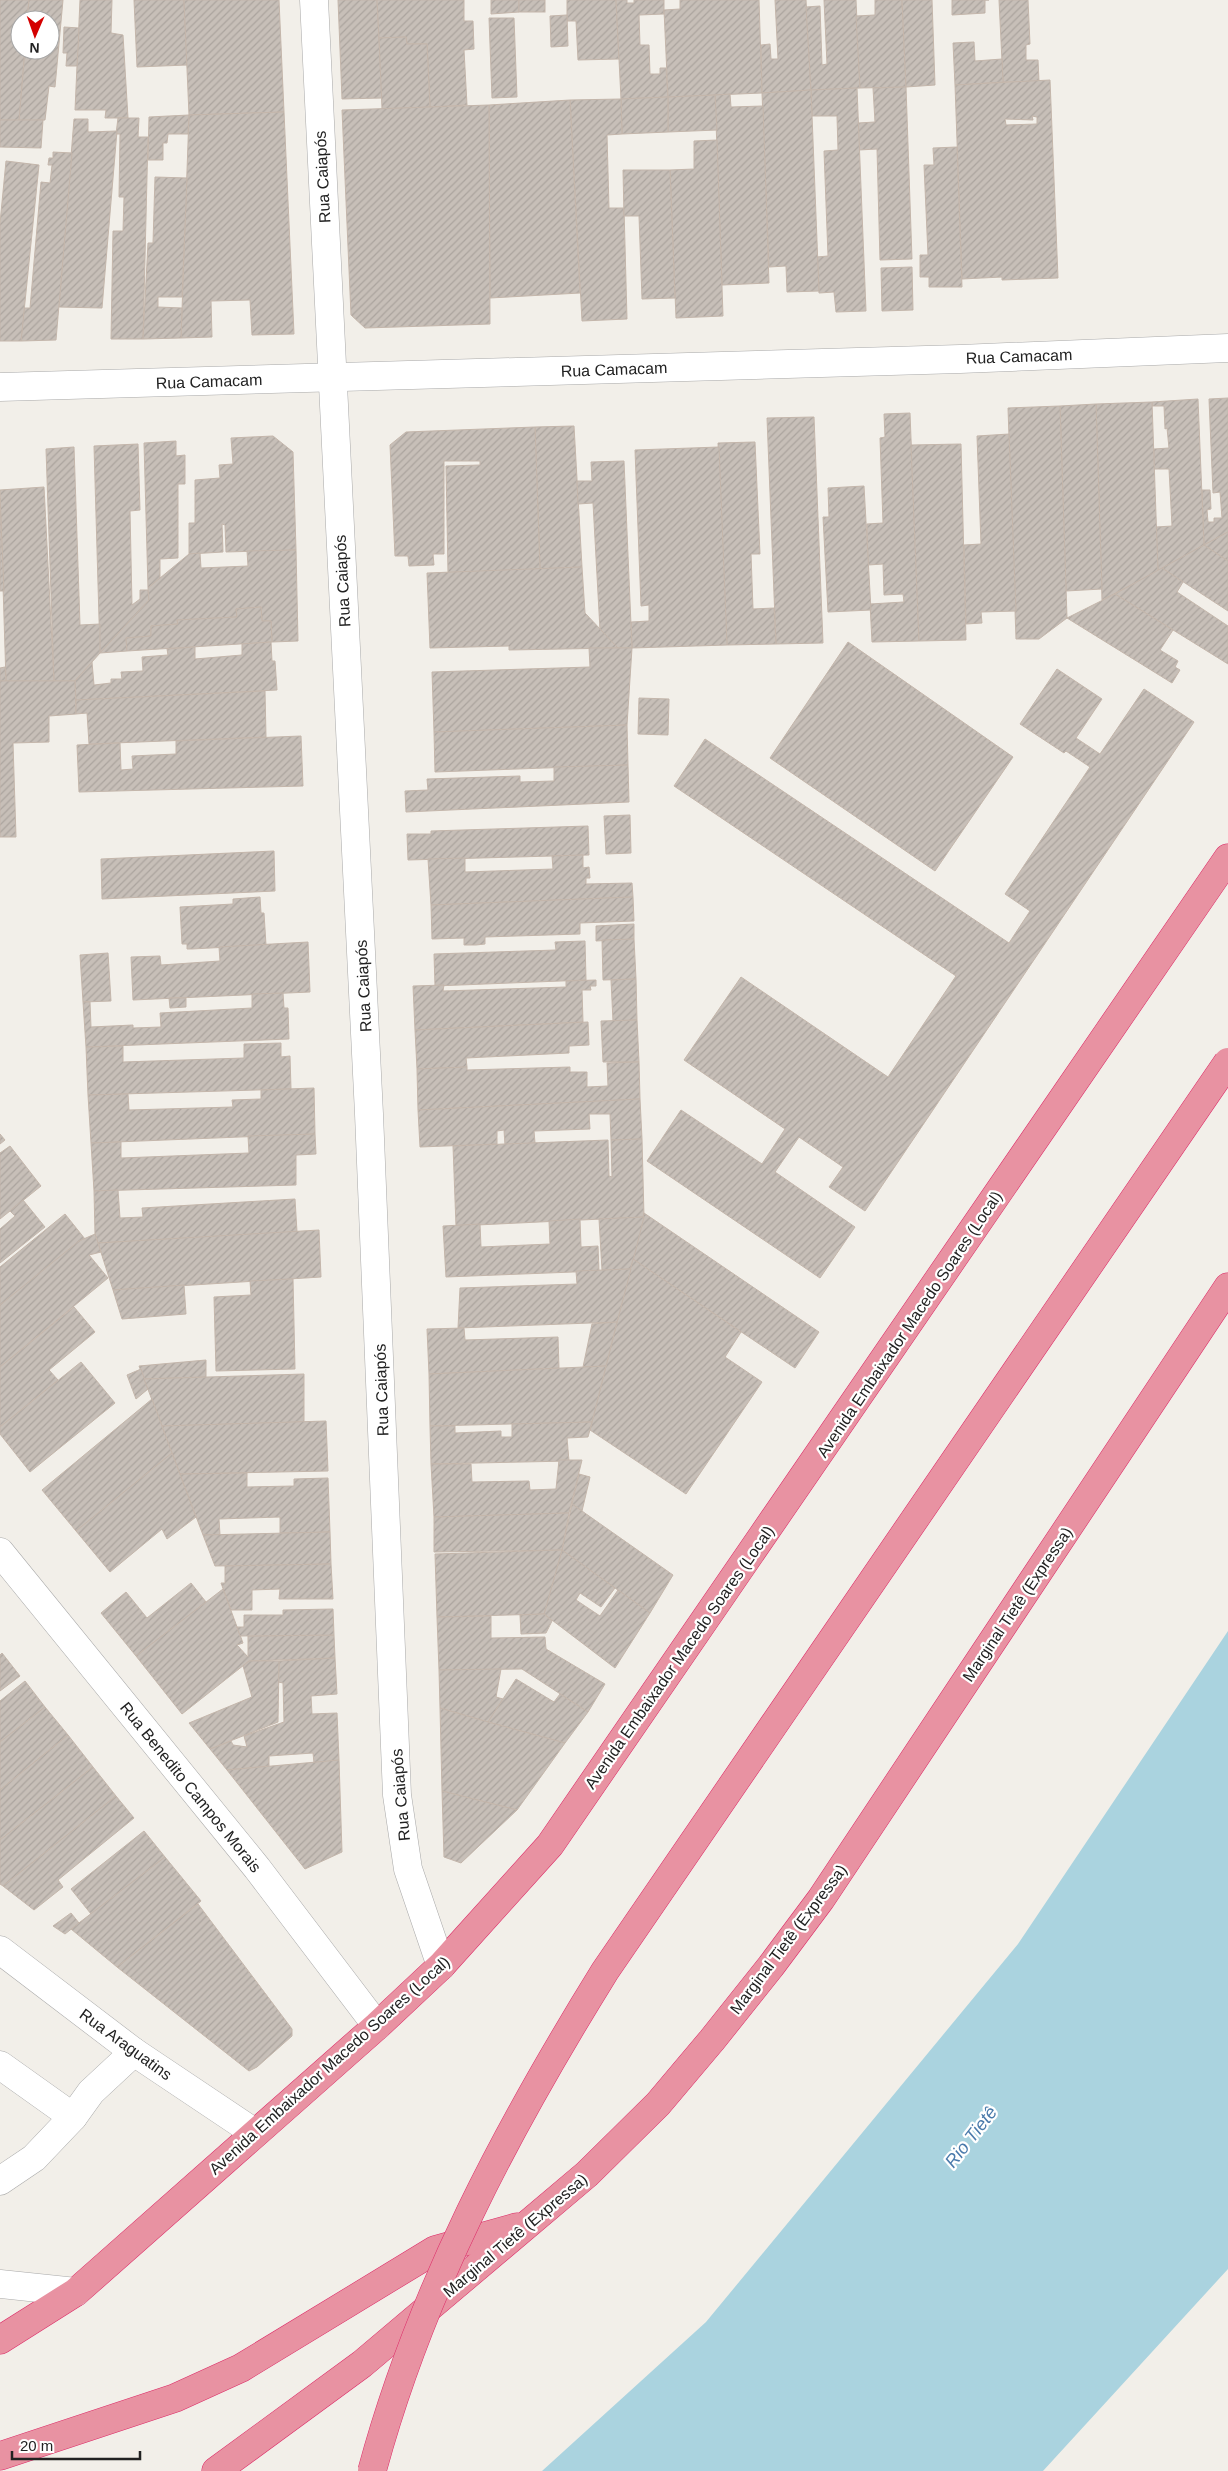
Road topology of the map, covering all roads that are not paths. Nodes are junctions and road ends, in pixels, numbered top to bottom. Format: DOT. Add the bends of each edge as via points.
graph roads {
  1 [pos="314,0"];
  2 [pos="1228,348"];
  3 [pos="331,377"];
  4 [pos="0,387"];
  5 [pos="1228,858"];
  6 [pos="1228,1062"];
  7 [pos="1228,1288"];
  8 [pos="0,1552"];
  9 [pos="0,1950"];
  10 [pos="441,1966"];
  11 [pos="377,2026"];
  12 [pos="134,2052"];
  13 [pos="0,2065"];
  14 [pos="73,2117"];
  15 [pos="255,2134"];
  16 [pos="0,2181"];
  17 [pos="526,2224"];
  18 [pos="0,2284"];
  19 [pos="76,2292"];
  20 [pos="0,2340"];
  21 [pos="0,2456"];
  22 [pos="216,2471"];
  23 [pos="372,2471"];
  1 -- 3 [label="street, Rua Caiapós"];
  2 -- 3 [label="street, Rua Camacam"];
  3 -- 4 [label="street, Rua Camacam"];
  3 -- 10 [label="street, Rua Caiapós" via="369,1114 397,1795 408,1869"];
  5 -- 10 [label="highway, Avenida Embaixador Macedo Soares (Local)" via="550,1845"];
  6 -- 23 [label="highway, bridge" via="605,1971 556,2051 503,2144 458,2235 386,2422"];
  7 -- 17 [label="highway, Marginal Tietê (Expressa)" via="820,1899 771,1966 658,2104 587,2174"];
  8 -- 11 [label="street, Rua Benedito Campos Morais" via="257,1868"];
  9 -- 12 [label="street, Rua Araguatins"];
  10 -- 11 [label="highway, Avenida Embaixador Macedo Soares (Local)"];
  11 -- 15 [label="highway, Avenida Embaixador Macedo Soares (Local)"];
  12 -- 14 [label="street" via="91,2092"];
  12 -- 15 [label="street, Rua Araguatins"];
  13 -- 14 [label="street"];
  14 -- 16 [label="street" via="34,2158"];
  15 -- 19 [label="highway, Avenida Embaixador Macedo Soares (Local)"];
  17 -- 21 [label="highway" via="435,2250 242,2368 175,2398"];
  17 -- 22 [label="highway, Marginal Tietê (Expressa)" via="362,2364"];
  18 -- 19 [label="street"];
  19 -- 20 [label="highway, Avenida Embaixador Macedo Soares (Local)"];
}
